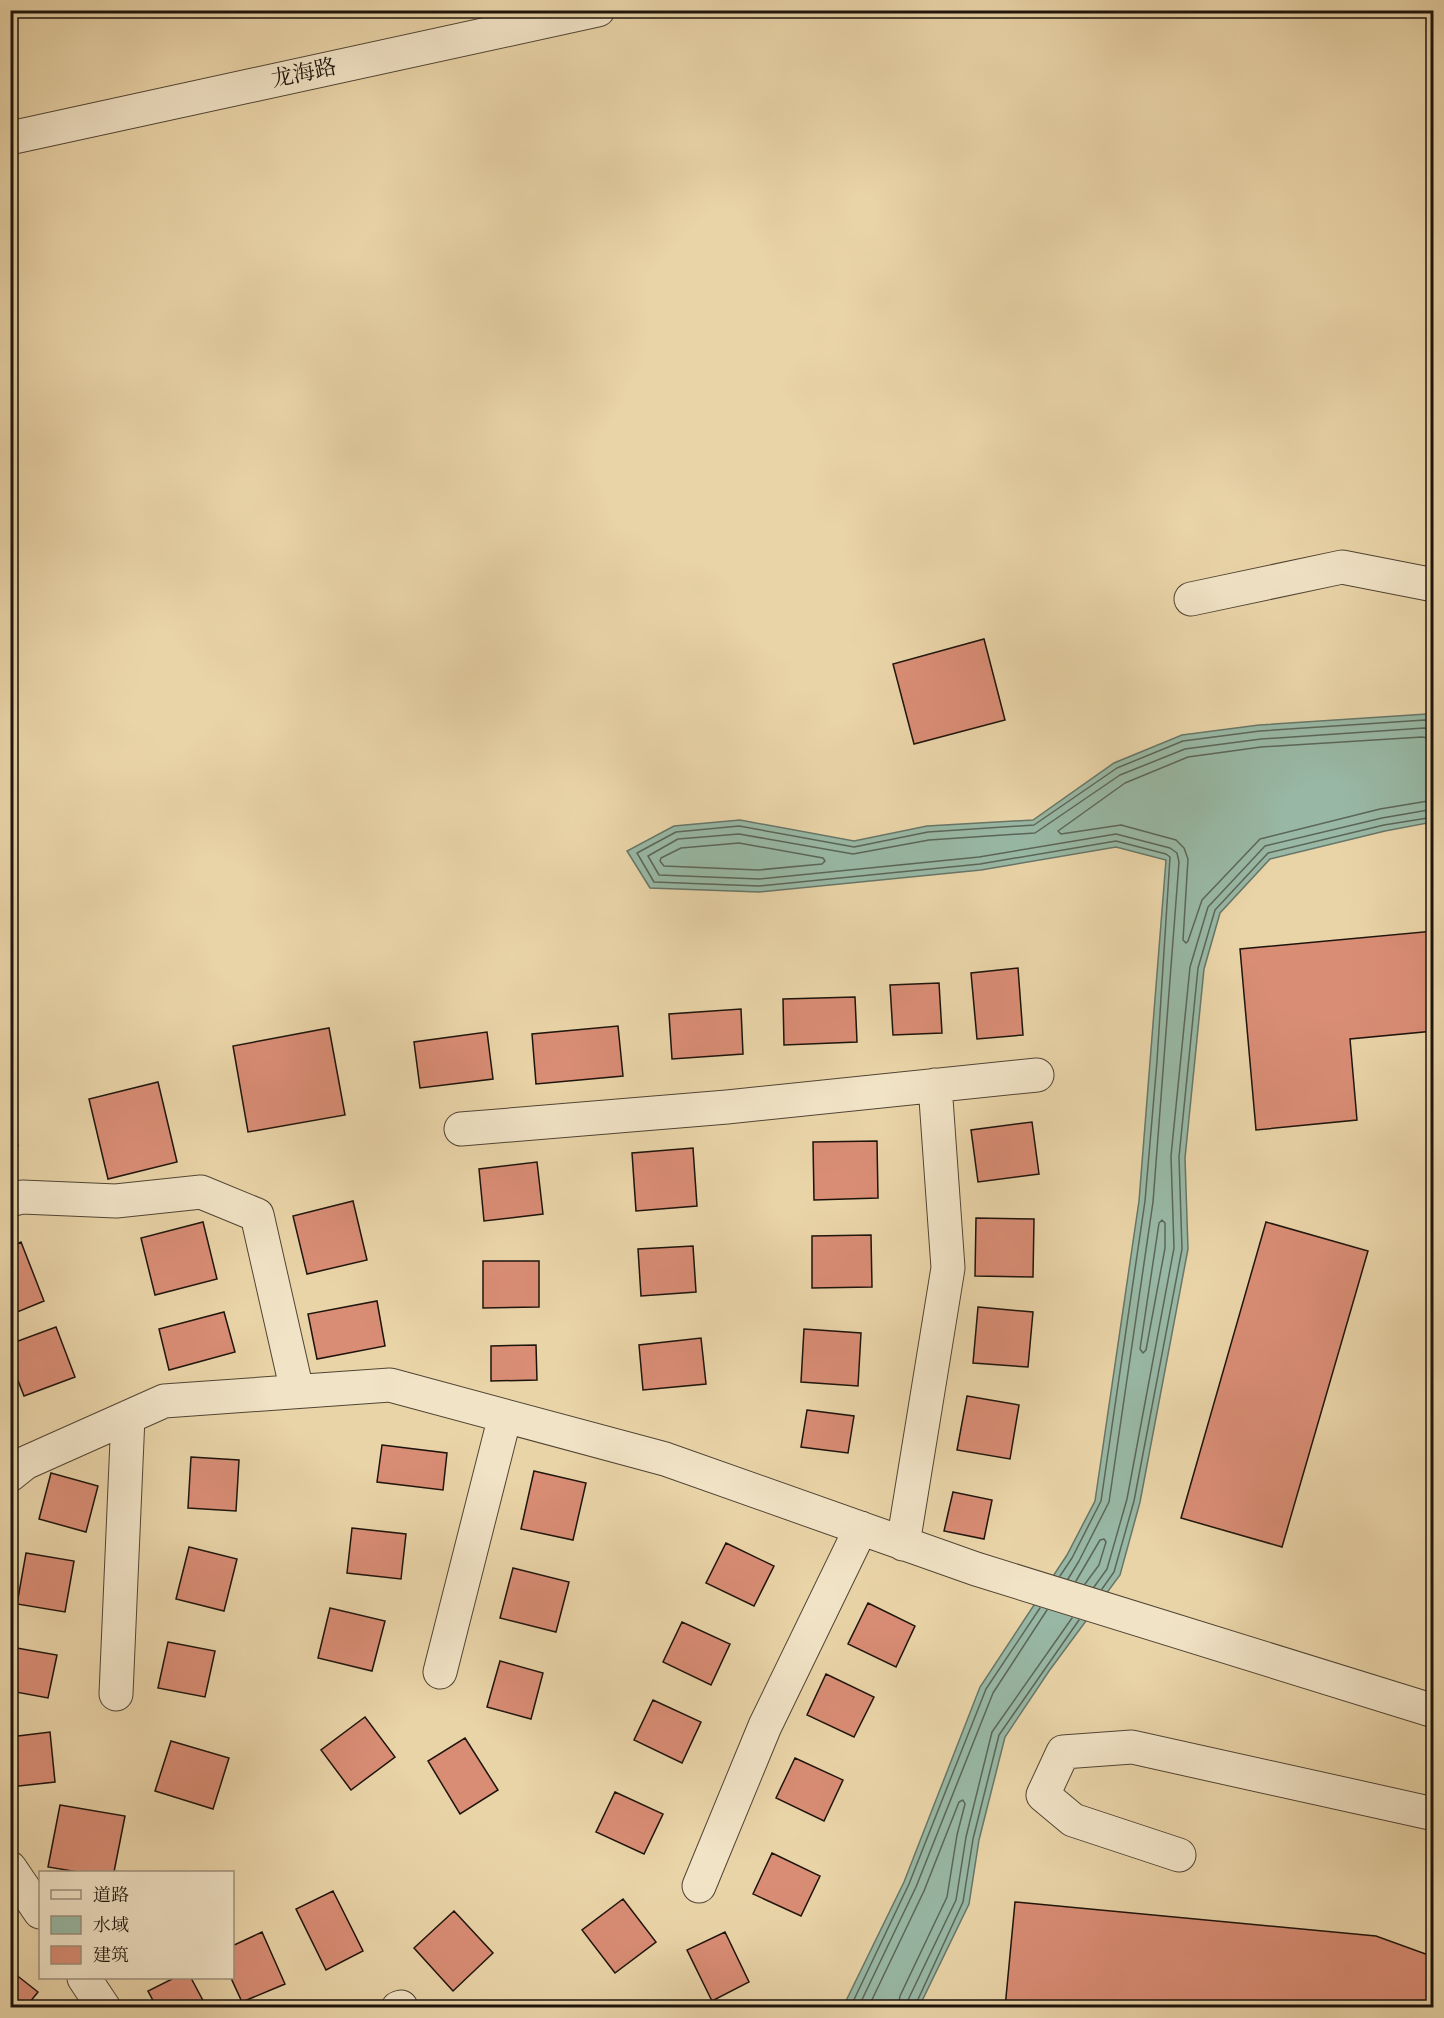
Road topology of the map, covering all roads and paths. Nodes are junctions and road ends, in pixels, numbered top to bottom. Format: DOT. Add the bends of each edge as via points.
graph roads {
  1 [pos="598,10"];
  2 [pos="10,138"];
  3 [pos="1434,585"];
  4 [pos="1191,599"];
  5 [pos="1037,1075"];
  6 [pos="935,1085"];
  7 [pos="461,1129"];
  8 [pos="10,1200"];
  9 [pos="297,1391"];
  10 [pos="505,1416"];
  11 [pos="128,1417"];
  12 [pos="10,1475"];
  13 [pos="861,1528"];
  14 [pos="903,1544"];
  15 [pos="440,1672"];
  16 [pos="117,1694"];
  17 [pos="1434,1711"];
  18 [pos="1434,1814"];
  19 [pos="1179,1855"];
  20 [pos="10,1868"];
  21 [pos="699,1886"];
  22 [pos="39,1911"];
  1 -- 2 [label="street, 龙海路"];
  3 -- 4 [label="street" via="1342,567"];
  5 -- 6 [label="street"];
  6 -- 7 [label="street"];
  6 -- 14 [label="street" via="948,1268"];
  8 -- 9 [label="street" via="22,1197 116,1201 201,1192 257,1215"];
  9 -- 10 [label="street" via="390,1385"];
  9 -- 11 [label="street" via="164,1401"];
  10 -- 13 [label="street" via="665,1460"];
  10 -- 15 [label="street"];
  11 -- 12 [label="street" via="25,1463"];
  11 -- 16 [label="street"];
  13 -- 14 [label="street"];
  13 -- 21 [label="street" via="765,1726"];
  14 -- 17 [label="street"];
  18 -- 19 [label="street" via="1132,1747 1063,1752 1043,1795 1073,1820"];
  20 -- 22 [label="street"];
}
